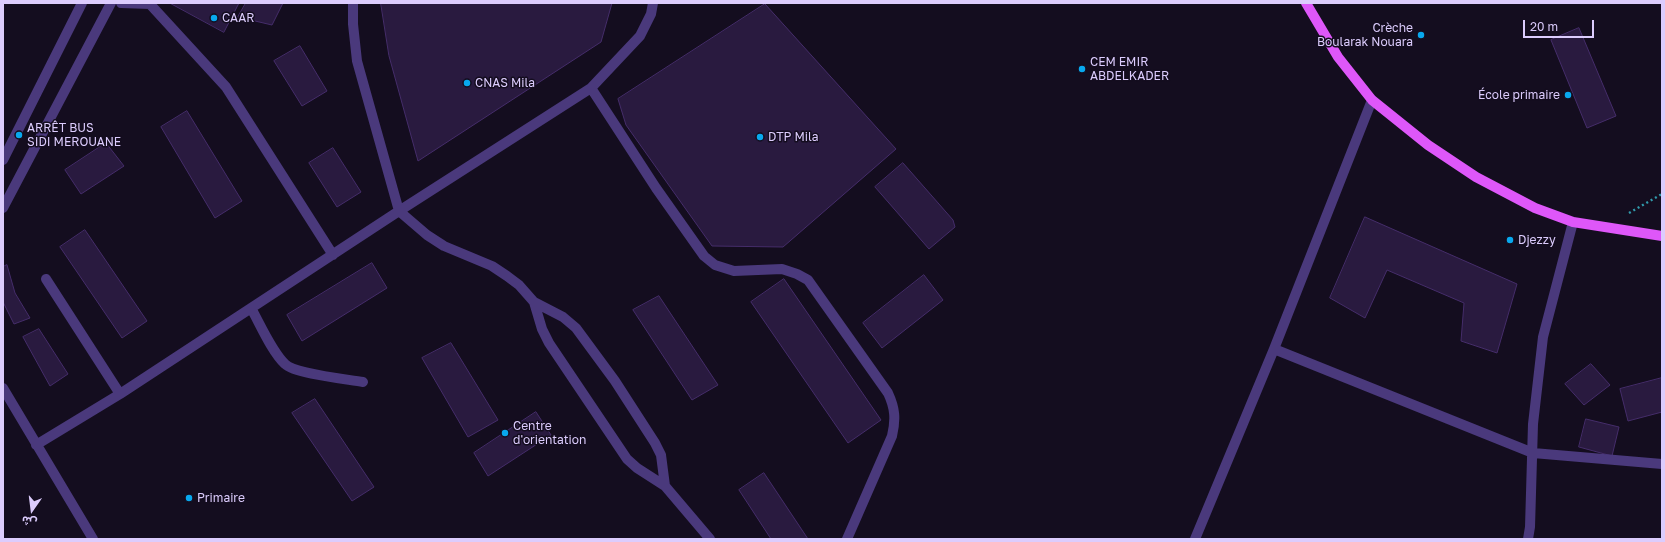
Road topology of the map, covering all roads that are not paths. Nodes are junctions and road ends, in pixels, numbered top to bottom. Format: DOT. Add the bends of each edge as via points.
graph roads {
  1 [pos="82,3"];
  2 [pos="110,3"];
  3 [pos="121,3"];
  4 [pos="150,3"];
  5 [pos="353,3"];
  6 [pos="652,3"];
  7 [pos="1306,3"];
  8 [pos="591,88"];
  9 [pos="1372,100"];
  10 [pos="3,160"];
  11 [pos="3,208"];
  12 [pos="399,211"];
  13 [pos="1573,222"];
  14 [pos="1662,236"];
  15 [pos="333,255"];
  16 [pos="46,279"];
  17 [pos="534,302"];
  18 [pos="252,308"];
  19 [pos="1274,350"];
  20 [pos="363,382"];
  21 [pos="3,388"];
  22 [pos="120,394"];
  23 [pos="36,445"];
  24 [pos="1533,453"];
  25 [pos="1662,464"];
  26 [pos="665,486"];
  27 [pos="93,539"];
  28 [pos="710,539"];
  29 [pos="847,539"];
  30 [pos="1195,539"];
  31 [pos="1528,539"];
  1 -- 10 [label="street"];
  2 -- 11 [label="street"];
  3 -- 4 [label="street"];
  4 -- 15 [label="street" via="226,87"];
  5 -- 12 [label="street" via="357,61"];
  6 -- 8 [label="street" via="651,14 640,36"];
  7 -- 9 [label="main road" via="1338,57"];
  8 -- 12 [label="street"];
  8 -- 29 [label="street" via="704,256 715,264 734,271 782,269 808,280 888,393 895,411 892,436"];
  9 -- 13 [label="main road" via="1428,145 1476,177 1535,208"];
  9 -- 19 [label="street"];
  12 -- 15 [label="street"];
  12 -- 17 [label="street" via="444,246 492,266 508,276"];
  13 -- 14 [label="main road"];
  13 -- 24 [label="street" via="1543,336 1533,424"];
  15 -- 18 [label="street"];
  16 -- 22 [label="street"];
  17 -- 26 [label="street" via="549,343 627,460"];
  17 -- 26 [label="street" via="563,317 576,328 615,382 661,455"];
  18 -- 20 [label="street" via="278,357 286,366 298,371"];
  18 -- 22 [label="street"];
  19 -- 24 [label="street"];
  19 -- 30 [label="street"];
  21 -- 23 [label="street"];
  22 -- 23 [label="street"];
  23 -- 27 [label="street"];
  24 -- 25 [label="street"];
  24 -- 31 [label="street"];
  26 -- 28 [label="street"];
}
